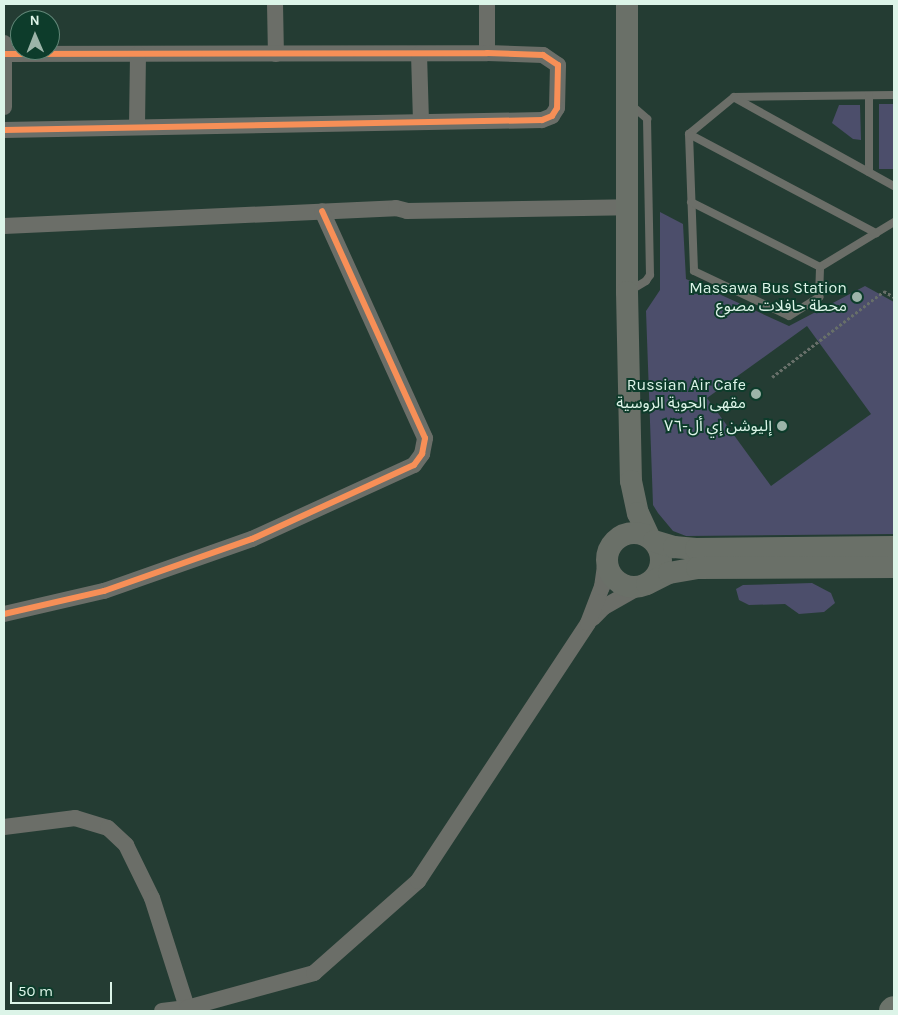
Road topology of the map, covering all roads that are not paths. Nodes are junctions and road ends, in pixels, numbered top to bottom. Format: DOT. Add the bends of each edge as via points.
graph roads {
  1 [pos="275,4"];
  2 [pos="487,4"];
  3 [pos="627,4"];
  4 [pos="4,43"];
  5 [pos="487,53"];
  6 [pos="4,54"];
  7 [pos="138,54"];
  8 [pos="276,54"];
  9 [pos="419,54"];
  10 [pos="868,96"];
  11 [pos="894,96"];
  12 [pos="734,97"];
  13 [pos="626,100"];
  14 [pos="4,106"];
  15 [pos="421,122"];
  16 [pos="137,126"];
  17 [pos="4,130"];
  18 [pos="689,134"];
  19 [pos="869,172"];
  20 [pos="894,186"];
  21 [pos="691,202"];
  22 [pos="627,207"];
  23 [pos="322,211"];
  24 [pos="894,222"];
  25 [pos="4,226"];
  26 [pos="876,233"];
  27 [pos="820,267"];
  28 [pos="627,292"];
  29 [pos="631,481"];
  30 [pos="652,539"];
  31 [pos="894,547"];
  32 [pos="607,554"];
  33 [pos="894,567"];
  34 [pos="644,585"];
  35 [pos="4,614"];
  36 [pos="588,623"];
  37 [pos="4,827"];
  38 [pos="187,1008"];
  39 [pos="162,1011"];
  1 -- 8 [label="street"];
  2 -- 5 [label="street"];
  3 -- 13 [label="street"];
  4 -- 6 [label="street"];
  5 -- 9 [label="street"];
  5 -- 15 [label="street" via="542,55 552,59 558,65 557,108 552,116 542,120"];
  6 -- 7 [label="street"];
  6 -- 14 [label="street"];
  7 -- 8 [label="street"];
  7 -- 16 [label="street"];
  8 -- 9 [label="street"];
  9 -- 15 [label="street"];
  10 -- 11 [label="lane"];
  10 -- 12 [label="lane"];
  10 -- 19 [label="lane"];
  12 -- 18 [label="lane"];
  12 -- 19 [label="lane"];
  13 -- 22 [label="street"];
  13 -- 28 [label="lane" via="647,119 650,275"];
  15 -- 16 [label="street"];
  16 -- 17 [label="street"];
  18 -- 21 [label="lane"];
  18 -- 26 [label="lane"];
  19 -- 20 [label="lane"];
  21 -- 27 [label="lane"];
  21 -- 27 [label="lane" via="694,271 789,316 819,297"];
  22 -- 23 [label="street"];
  22 -- 28 [label="street"];
  23 -- 25 [label="street"];
  23 -- 35 [label="street" via="425,438 422,454 414,465 243,542 104,591"];
  24 -- 26 [label="lane"];
  26 -- 27 [label="lane"];
  28 -- 29 [label="street"];
  29 -- 30 [label="street" via="638,513"];
  29 -- 32 [label="street"];
  30 -- 31 [label="street" via="674,547 696,549"];
  30 -- 32 [label="street" via="638,533 626,533 616,539"];
  30 -- 34 [label="street" via="660,552 661,564 656,576"];
  32 -- 34 [label="street" via="608,570 614,580 624,586"];
  32 -- 36 [label="street" via="602,588"];
  33 -- 34 [label="street" via="696,568 669,573"];
  34 -- 36 [label="street" via="604,607"];
  36 -- 38 [label="street" via="418,881 314,974"];
  37 -- 38 [label="street" via="75,818 108,828 126,845 152,898"];
  38 -- 39 [label="street"];
}
